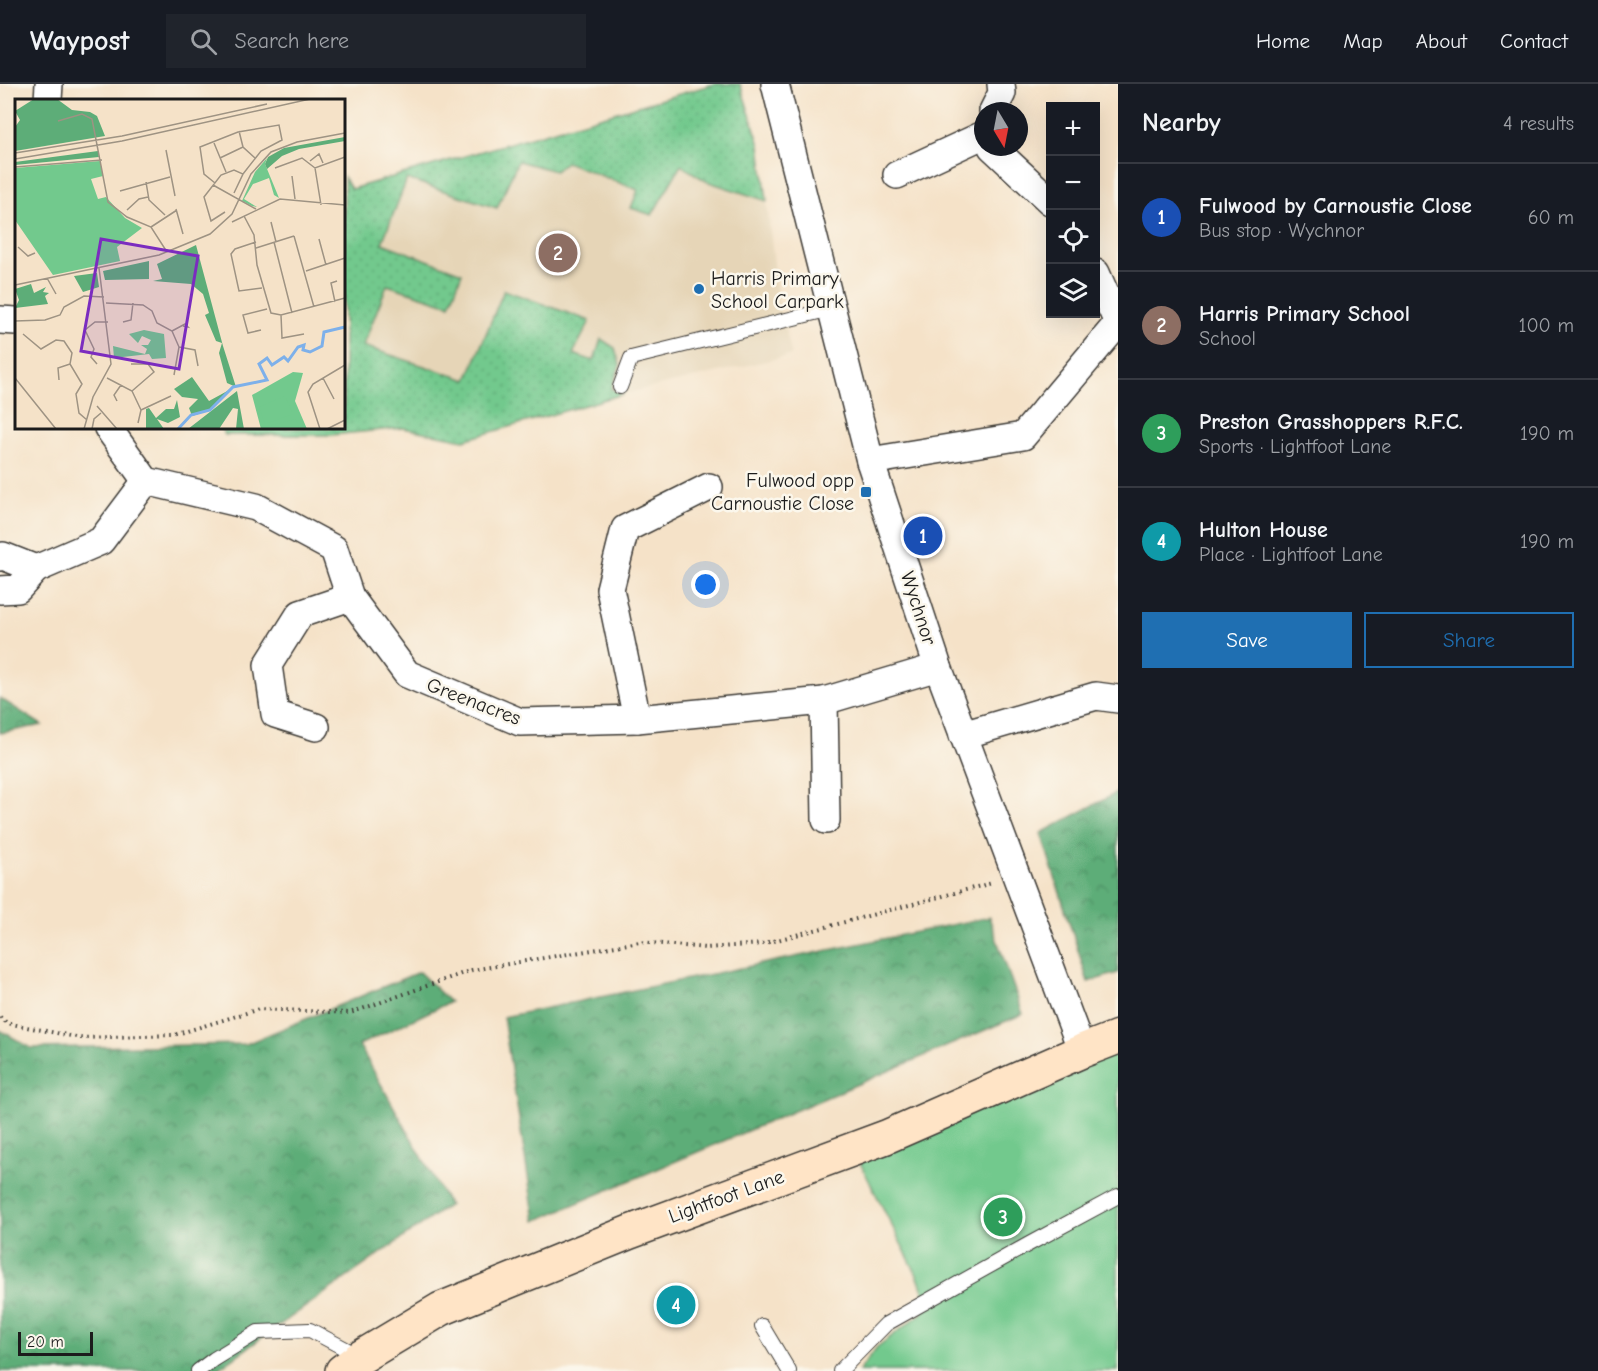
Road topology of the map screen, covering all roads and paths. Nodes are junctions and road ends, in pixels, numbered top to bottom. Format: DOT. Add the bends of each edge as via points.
graph roads {
  1 [pos="49,84"];
  2 [pos="775,84"];
  3 [pos="1001,84"];
  4 [pos="48,99"];
  5 [pos="998,102"];
  6 [pos="974,143"];
  7 [pos="1004,156"];
  8 [pos="897,175"];
  9 [pos="1046,197"];
  10 [pos="1100,284"];
  11 [pos="831,309"];
  12 [pos="0,320"];
  13 [pos="15,321"];
  14 [pos="1118,323"];
  15 [pos="620,387"];
  16 [pos="109,429"];
  17 [pos="870,461"];
  18 [pos="146,481"];
  19 [pos="709,487"];
  20 [pos="0,557"];
  21 [pos="36,569"];
  22 [pos="0,590"];
  23 [pos="351,597"];
  24 [pos="938,667"];
  25 [pos="1118,699"];
  26 [pos="824,701"];
  27 [pos="637,719"];
  28 [pos="316,727"];
  29 [pos="963,735"];
  30 [pos="826,820"];
  31 [pos="1016,877"];
  32 [pos="0,1017"];
  33 [pos="1118,1037"];
  34 [pos="1082,1051"];
  35 [pos="1118,1196"];
  36 [pos="762,1326"];
  37 [pos="359,1366"];
  38 [pos="198,1371"];
  39 [pos="789,1371"];
  40 [pos="840,1371"];
  1 -- 4 [label="street"];
  2 -- 11 [label="street, Wychnor"];
  3 -- 5 [label="street"];
  6 -- 8 [label="street"];
  7 -- 9 [label="street"];
  10 -- 14 [label="street"];
  11 -- 15 [label="lane" via="631,358"];
  11 -- 17 [label="street, Wychnor"];
  12 -- 13 [label="street"];
  14 -- 17 [label="street" via="1023,436"];
  16 -- 18 [label="street"];
  17 -- 24 [label="street, Wychnor"];
  18 -- 21 [label="street" via="101,541"];
  18 -- 23 [label="street, Greenacres" via="256,507 334,549"];
  19 -- 27 [label="street" via="625,529 610,590"];
  20 -- 21 [label="street"];
  21 -- 22 [label="street" via="18,589"];
  23 -- 27 [label="street, Greenacres" via="407,674 520,723"];
  23 -- 28 [label="street" via="300,614 268,665 275,714"];
  24 -- 26 [label="street, Greenacres"];
  24 -- 29 [label="street, Wychnor"];
  25 -- 29 [label="street" via="1096,696"];
  26 -- 27 [label="street, Greenacres"];
  26 -- 30 [label="street"];
  29 -- 31 [label="street, Wychnor"];
  31 -- 32 [label="path" via="762,944 706,948 640,942 472,970 350,1013 259,1009 174,1035 81,1038 7,1023"];
  31 -- 34 [label="street, Wychnor"];
  33 -- 34 [label="main road, Lightfoot Lane"];
  34 -- 37 [label="main road, Lightfoot Lane" via="886,1137 630,1232 441,1308"];
  35 -- 40 [label="lane" via="886,1324"];
  36 -- 39 [label="lane"];
  37 -- 38 [label="lane" via="310,1330 258,1332"];
}
